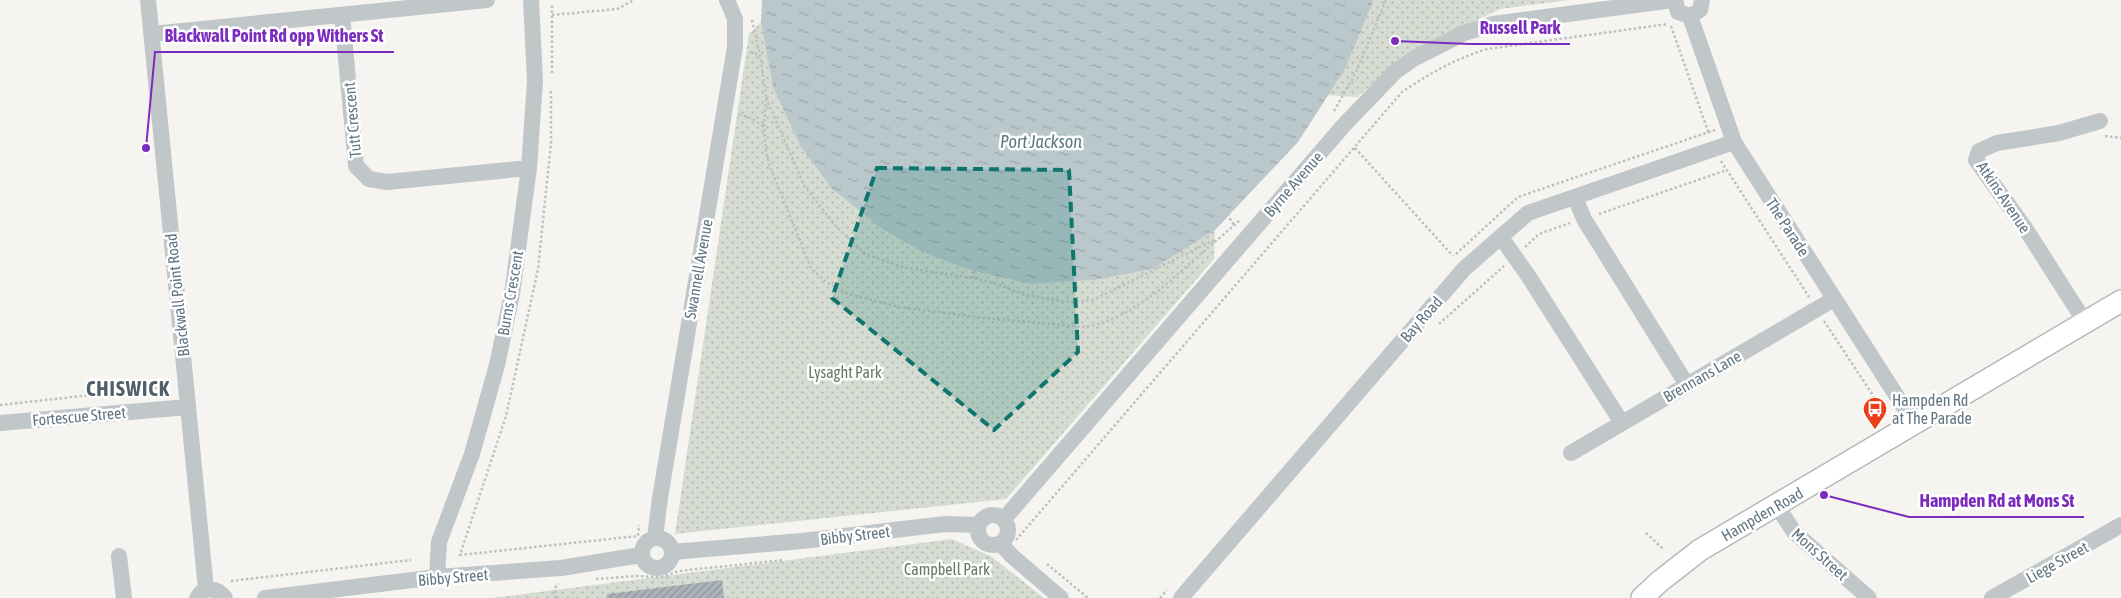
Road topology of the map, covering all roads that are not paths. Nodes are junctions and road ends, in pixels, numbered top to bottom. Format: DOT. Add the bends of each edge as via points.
graph roads {
  1 [pos="148,0"];
  2 [pos="487,0"];
  3 [pos="531,0"];
  4 [pos="1674,0"];
  5 [pos="728,1"];
  6 [pos="1707,1"];
  7 [pos="342,15"];
  8 [pos="1690,16"];
  9 [pos="152,34"];
  10 [pos="2100,120"];
  11 [pos="1734,142"];
  12 [pos="529,168"];
  13 [pos="1576,197"];
  14 [pos="1501,237"];
  15 [pos="1834,299"];
  16 [pos="2121,301"];
  17 [pos="2085,322"];
  18 [pos="1687,385"];
  19 [pos="188,407"];
  20 [pos="0,423"];
  21 [pos="1622,423"];
  22 [pos="1914,423"];
  23 [pos="1571,453"];
  24 [pos="1777,506"];
  25 [pos="1004,519"];
  26 [pos="978,525"];
  27 [pos="2121,525"];
  28 [pos="655,537"];
  29 [pos="1004,547"];
  30 [pos="672,552"];
  31 [pos="641,555"];
  32 [pos="119,556"];
  33 [pos="437,577"];
  34 [pos="225,590"];
  35 [pos="201,594"];
  36 [pos="124,598"];
  37 [pos="265,598"];
  38 [pos="1061,598"];
  39 [pos="1181,598"];
  40 [pos="1642,598"];
  41 [pos="1869,598"];
  42 [pos="1992,598"];
  1 -- 9 [label="street, Blackwall Point Road"];
  2 -- 7 [label="street"];
  3 -- 12 [label="street, Burns Crescent" via="535,81"];
  4 -- 8 [label="street" via="1678,12"];
  4 -- 25 [label="street, Byrne Avenue" via="1493,24 1464,32 1396,71 1344,125"];
  5 -- 28 [label="street, Swannell Avenue" via="735,19 735,47"];
  6 -- 8 [label="street"];
  7 -- 9 [label="street"];
  7 -- 12 [label="street, Tutt Crescent" via="356,166 369,180 387,182"];
  8 -- 11 [label="street, The Parade"];
  9 -- 19 [label="street, Blackwall Point Road"];
  10 -- 17 [label="street, Atkins Avenue" via="2058,133 1997,143 1979,151 1976,160 2025,228"];
  11 -- 13 [label="street, Bay Road"];
  11 -- 15 [label="street, The Parade"];
  12 -- 33 [label="street, Burns Crescent" via="512,294 497,366 472,454 439,542"];
  13 -- 14 [label="street, Bay Road" via="1528,213"];
  13 -- 18 [label="street" via="1584,219"];
  14 -- 21 [label="street"];
  14 -- 39 [label="street, Bay Road" via="1464,269"];
  15 -- 18 [label="street, Brennans Lane"];
  15 -- 22 [label="street, The Parade"];
  16 -- 17 [label="main road, Hampden Road"];
  17 -- 22 [label="main road, Hampden Road"];
  18 -- 21 [label="street, Brennans Lane"];
  19 -- 20 [label="street, Fortescue Street"];
  19 -- 35 [label="street, Blackwall Point Road"];
  21 -- 23 [label="street, Brennans Lane"];
  22 -- 24 [label="main road, Hampden Road"];
  24 -- 40 [label="main road, Hampden Road" via="1700,550"];
  24 -- 41 [label="street, Mons Street" via="1794,532"];
  25 -- 26 [label="street" via="990,515"];
  25 -- 29 [label="street" via="1008,532"];
  26 -- 29 [label="street" via="981,540"];
  26 -- 30 [label="street, Bibby Street" via="945,524"];
  27 -- 42 [label="street, Liege Street"];
  28 -- 30 [label="street" via="667,541"];
  28 -- 31 [label="street" via="646,541"];
  29 -- 38 [label="street"];
  30 -- 31 [label="street" via="670,561 658,568 645,563"];
  31 -- 33 [label="street, Bibby Street" via="561,568"];
  32 -- 36 [label="street"];
  33 -- 37 [label="street, Bibby Street"];
  34 -- 35 [label="street"];
}
